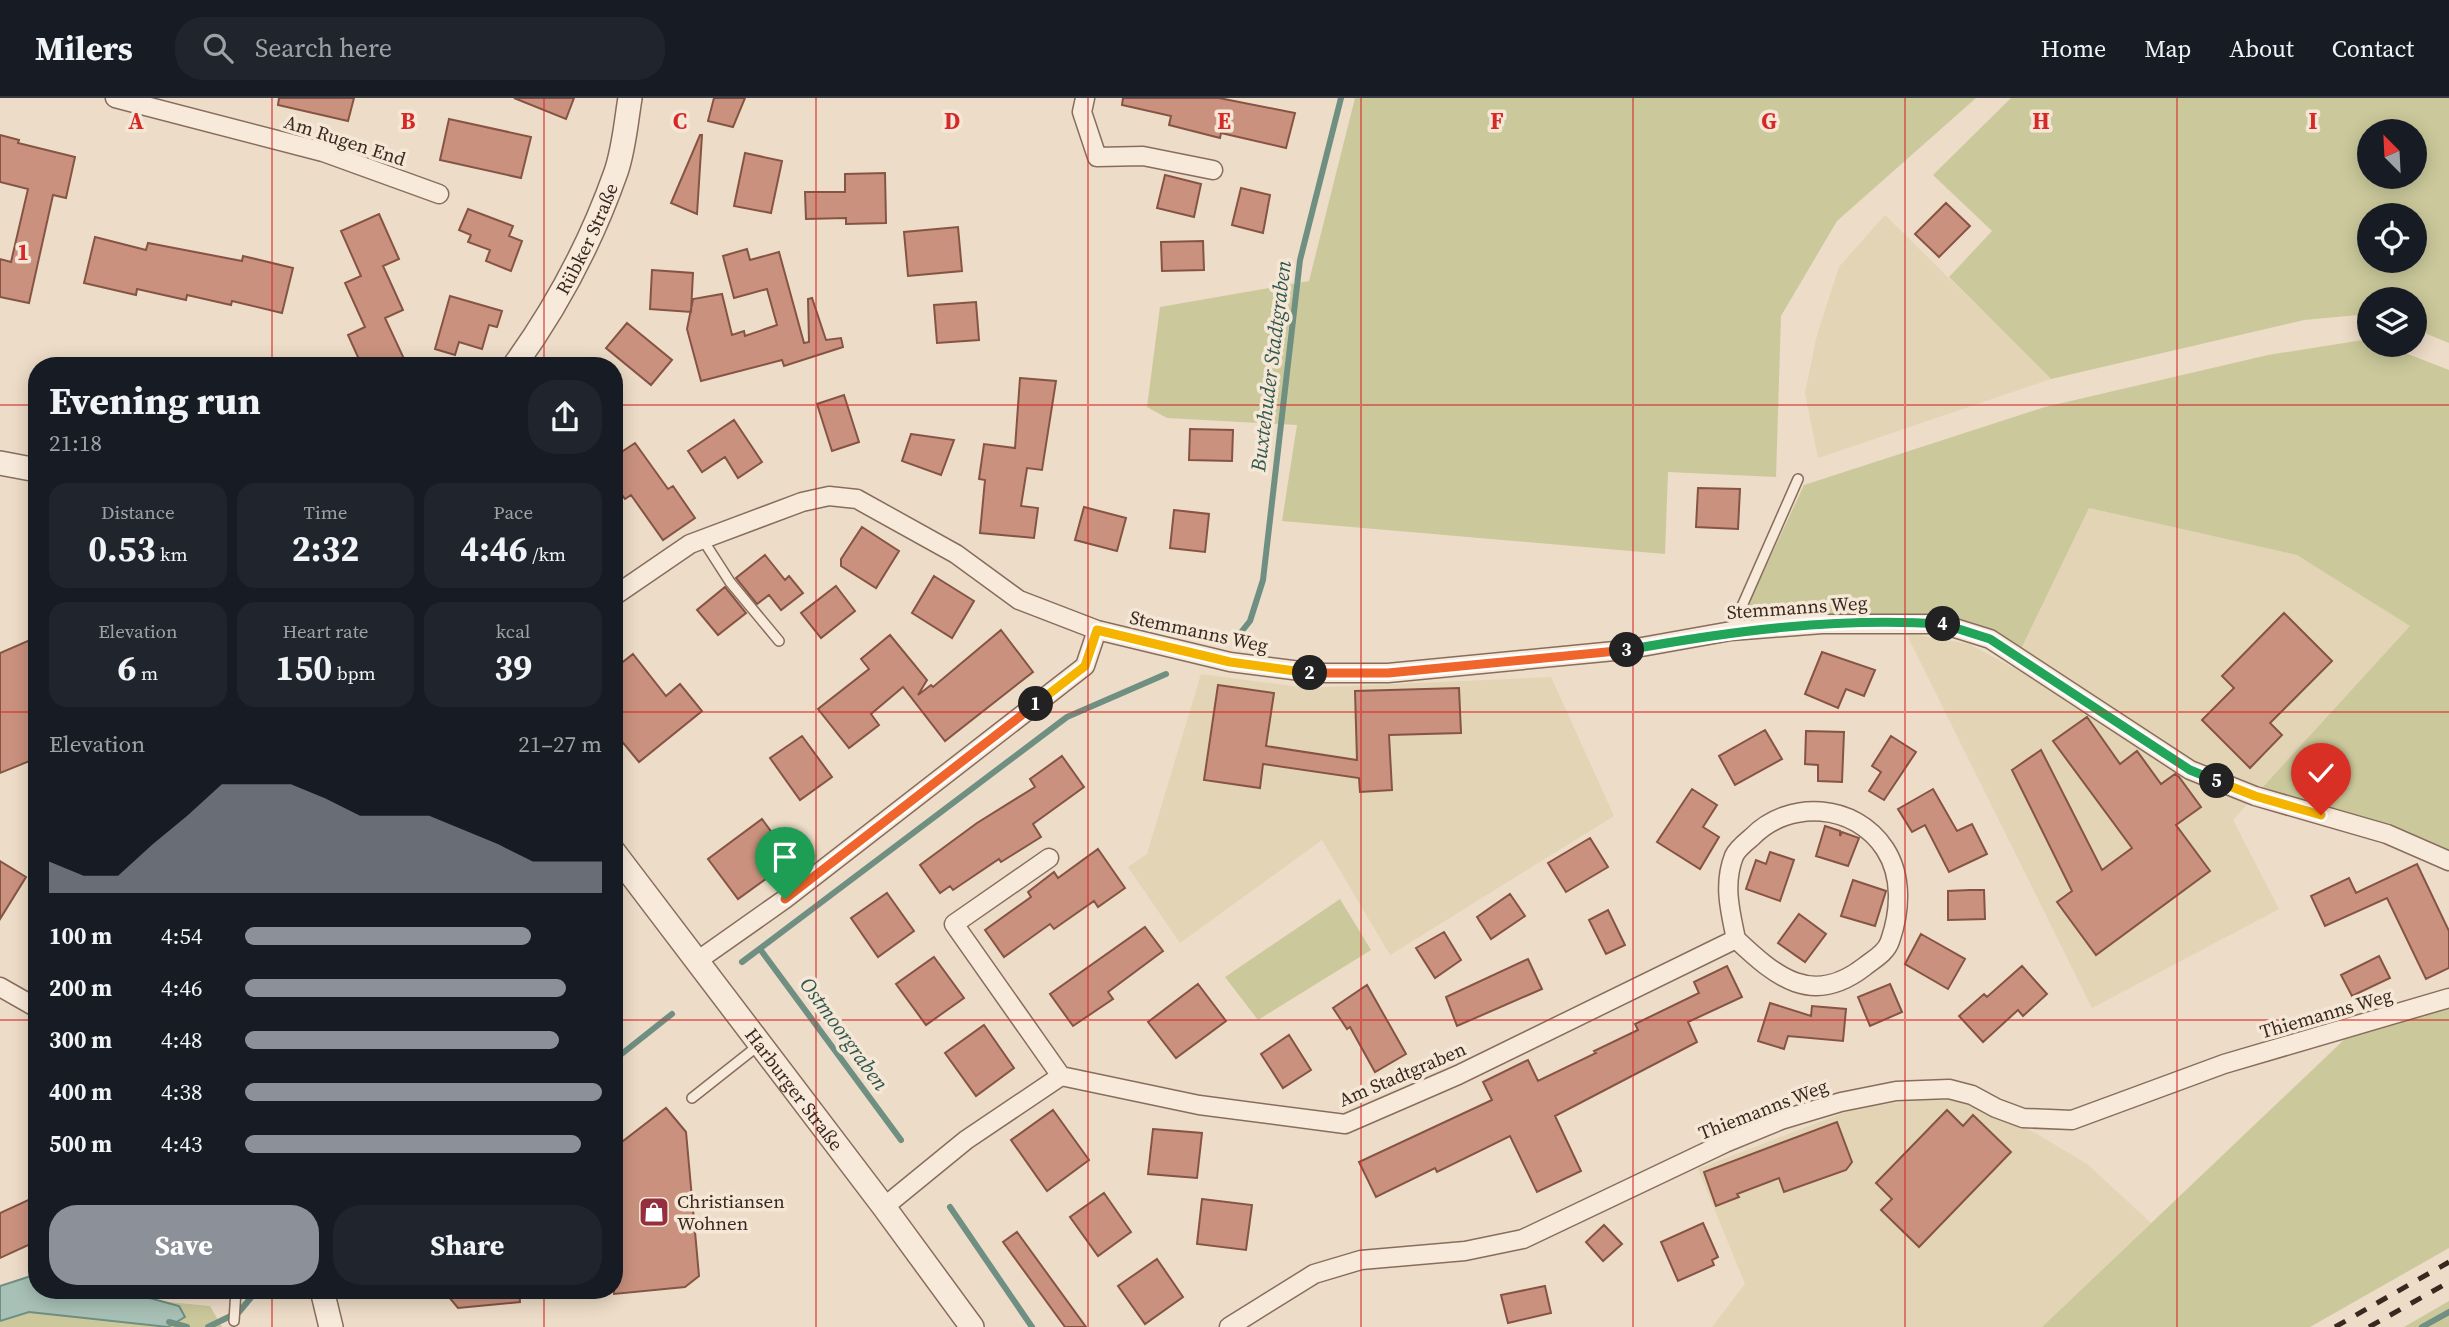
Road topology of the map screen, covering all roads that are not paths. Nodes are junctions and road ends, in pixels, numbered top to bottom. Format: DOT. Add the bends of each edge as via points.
graph roads {
  1 [pos="115,98"];
  2 [pos="630,98"];
  3 [pos="1085,98"];
  4 [pos="184,106"];
  5 [pos="1213,170"];
  6 [pos="439,194"];
  7 [pos="521,357"];
  8 [pos="0,463"];
  9 [pos="28,468"];
  10 [pos="1798,479"];
  11 [pos="703,540"];
  12 [pos="623,590"];
  13 [pos="1097,630"];
  14 [pos="1731,631"];
  15 [pos="779,641"];
  16 [pos="1048,858"];
  17 [pos="2449,861"];
  18 [pos="623,864"];
  19 [pos="1736,939"];
  20 [pos="697,961"];
  21 [pos="0,987"];
  22 [pos="2449,999"];
  23 [pos="28,1002"];
  24 [pos="761,1043"];
  25 [pos="1061,1076"];
  26 [pos="692,1098"];
  27 [pos="884,1206"];
  28 [pos="236,1299"];
  29 [pos="324,1299"];
  30 [pos="234,1321"];
  31 [pos="331,1327"];
  32 [pos="972,1327"];
  33 [pos="1229,1327"];
  1 -- 4 [label="street, Am Rugen End"];
  2 -- 7 [label="street, Rübker Straße" via="617,170 544,325"];
  3 -- 5 [label="street" via="1082,112 1097,157 1143,156"];
  4 -- 6 [label="street, Am Rugen End"];
  8 -- 9 [label="street"];
  10 -- 14 [label="lane"];
  11 -- 12 [label="street, Stemmanns Weg"];
  11 -- 13 [label="street, Stemmanns Weg" via="802,502 830,496 857,499 956,554 1019,600"];
  11 -- 15 [label="lane" via="730,582"];
  13 -- 14 [label="street, Stemmanns Weg" via="1230,662 1330,674 1388,673 1625,650"];
  13 -- 20 [label="street" via="1085,666 785,899"];
  14 -- 17 [label="street, Stemmanns Weg" via="1864,623 1942,624 1990,639 2190,770 2255,796 2387,834"];
  16 -- 25 [label="street" via="954,924"];
  18 -- 20 [label="street, Harburger Straße"];
  19 -- 19 [label="street" via="1772,973 1809,987 1849,978 1887,950 1898,920 1898,886 1885,849 1851,817 1809,809 1765,823 1734,854 1726,896"];
  19 -- 25 [label="street, Am Stadtgraben" via="1458,1075 1345,1124 1199,1105"];
  20 -- 24 [label="street, Harburger Straße"];
  21 -- 23 [label="street"];
  22 -- 33 [label="street, Thiemanns Weg" via="2224,1064 2072,1120 2023,1118 1949,1089 1896,1091 1841,1101 1725,1143 1523,1239 1465,1251 1361,1260 1314,1274"];
  24 -- 26 [label="lane"];
  24 -- 27 [label="street, Harburger Straße"];
  25 -- 27 [label="street" via="966,1140"];
  27 -- 32 [label="street, Harburger Straße"];
  28 -- 30 [label="lane"];
  29 -- 31 [label="street"];
}
